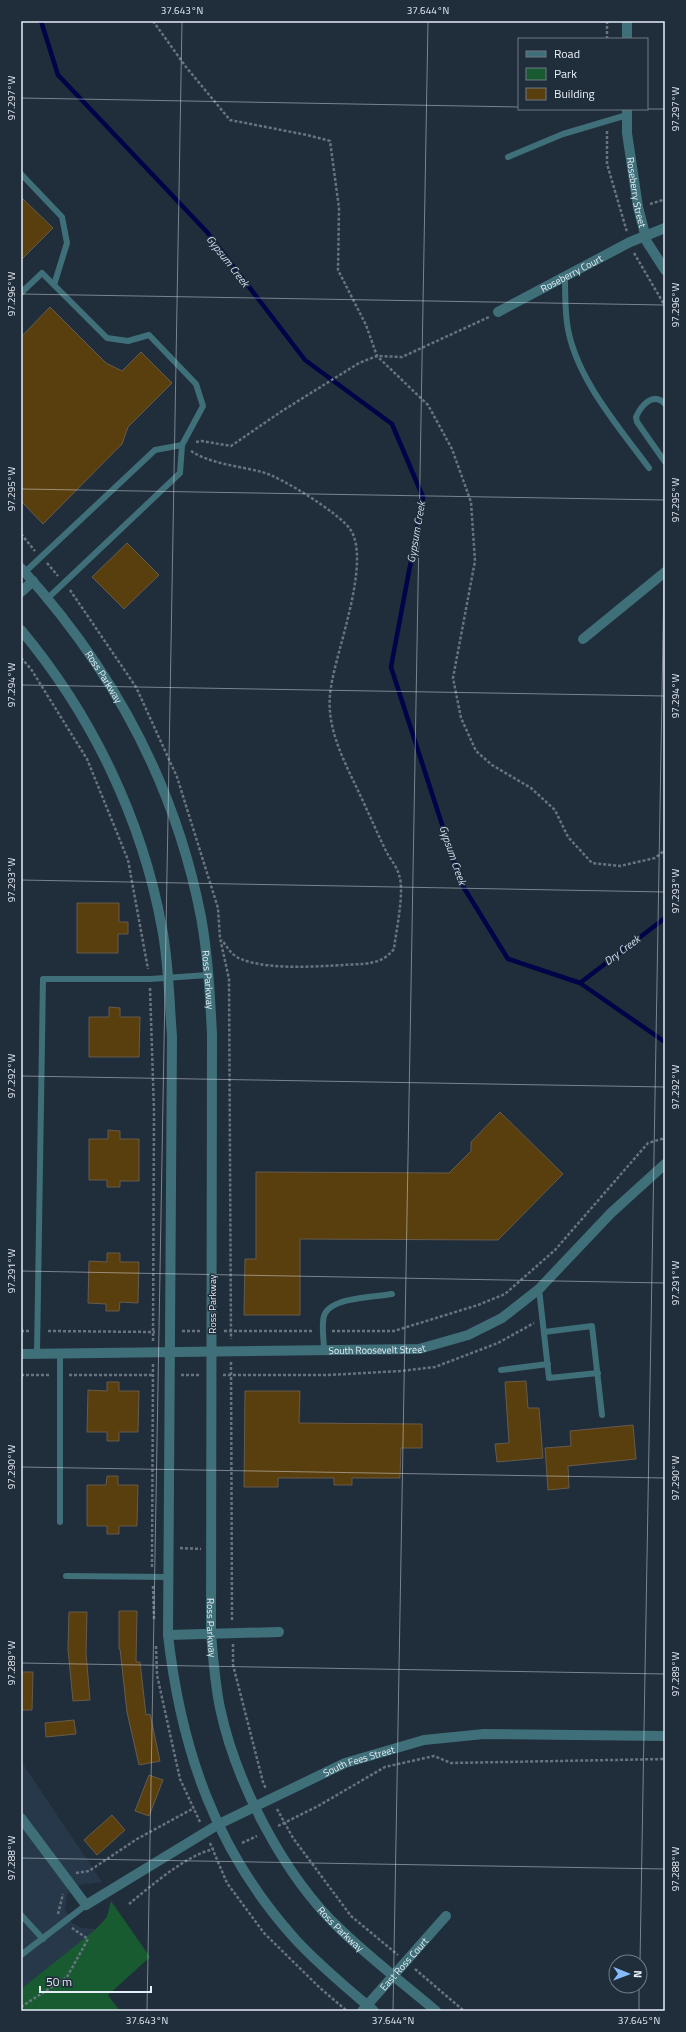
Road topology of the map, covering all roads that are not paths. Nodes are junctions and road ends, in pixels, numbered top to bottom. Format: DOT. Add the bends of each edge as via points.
graph roads {
  1 [pos="627,21"];
  2 [pos="627,38"];
  3 [pos="627,112"];
  4 [pos="508,157"];
  5 [pos="21,174"];
  6 [pos="665,228"];
  7 [pos="646,236"];
  8 [pos="665,270"];
  9 [pos="565,277"];
  10 [pos="54,285"];
  11 [pos="21,293"];
  12 [pos="498,312"];
  13 [pos="665,404"];
  14 [pos="182,445"];
  15 [pos="665,462"];
  16 [pos="650,468"];
  17 [pos="23,570"];
  18 [pos="665,572"];
  19 [pos="33,581"];
  20 [pos="21,592"];
  21 [pos="48,598"];
  22 [pos="21,630"];
  23 [pos="583,639"];
  24 [pos="208,976"];
  25 [pos="168,978"];
  26 [pos="665,1164"];
  27 [pos="540,1289"];
  28 [pos="392,1294"];
  29 [pos="544,1332"];
  30 [pos="324,1350"];
  31 [pos="212,1352"];
  32 [pos="37,1353"];
  33 [pos="60,1353"];
  34 [pos="170,1353"];
  35 [pos="21,1354"];
  36 [pos="548,1364"];
  37 [pos="501,1370"];
  38 [pos="598,1373"];
  39 [pos="602,1416"];
  40 [pos="60,1522"];
  41 [pos="66,1576"];
  42 [pos="168,1577"];
  43 [pos="279,1632"];
  44 [pos="210,1633"];
  45 [pos="168,1635"];
  46 [pos="665,1736"];
  47 [pos="255,1808"];
  48 [pos="21,1818"];
  49 [pos="218,1824"];
  50 [pos="86,1905"];
  51 [pos="21,1915"];
  52 [pos="446,1916"];
  53 [pos="43,1939"];
  54 [pos="21,1955"];
  55 [pos="394,1975"];
  56 [pos="368,2009"];
  57 [pos="436,2011"];
  1 -- 2 [label="street"];
  3 -- 4 [label="lane" via="563,134"];
  3 -- 7 [label="street, Roseberry Street" via="633,180"];
  5 -- 10 [label="lane" via="62,217 67,243"];
  6 -- 7 [label="street, Roseberry Court"];
  7 -- 8 [label="street, Roseberry Street" via="647,242"];
  7 -- 9 [label="street, Roseberry Court"];
  9 -- 12 [label="street, Roseberry Court"];
  9 -- 16 [label="lane" via="567,323 574,349 585,374 605,409"];
  10 -- 11 [label="lane" via="42,273"];
  10 -- 14 [label="lane" via="108,338 128,341 149,335 196,384 203,406"];
  13 -- 15 [label="lane" via="657,399 651,399 636,417"];
  14 -- 17 [label="lane" via="155,450 41,557"];
  14 -- 21 [label="lane" via="180,473"];
  17 -- 19 [label="street, Ross Parkway"];
  18 -- 23 [label="street"];
  19 -- 20 [label="street"];
  19 -- 21 [label="street, Ross Parkway"];
  21 -- 24 [label="street, Ross Parkway" via="87,648 146,748 176,824 189,870 204,940"];
  22 -- 25 [label="street" via="75,703 116,783 151,876 162,929"];
  24 -- 25 [label="lane"];
  24 -- 31 [label="street, Ross Parkway" via="212,1034"];
  25 -- 32 [label="lane" via="43,979"];
  25 -- 34 [label="street" via="172,1036"];
  26 -- 27 [label="street, South Roosevelt Street" via="611,1213"];
  27 -- 29 [label="lane"];
  27 -- 30 [label="street, South Roosevelt Street" via="502,1318 468,1335 419,1349"];
  28 -- 30 [label="lane" via="339,1302 329,1308 324,1316"];
  29 -- 36 [label="lane"];
  29 -- 38 [label="lane" via="592,1326"];
  30 -- 31 [label="street, South Roosevelt Street"];
  31 -- 34 [label="street, South Roosevelt Street"];
  31 -- 44 [label="street, Ross Parkway"];
  32 -- 33 [label="street, South Roosevelt Street"];
  32 -- 35 [label="street, South Roosevelt Street"];
  33 -- 34 [label="street, South Roosevelt Street"];
  33 -- 40 [label="lane"];
  34 -- 42 [label="street"];
  36 -- 37 [label="lane"];
  36 -- 38 [label="lane" via="549,1378"];
  38 -- 39 [label="lane"];
  41 -- 42 [label="lane"];
  42 -- 45 [label="street"];
  43 -- 44 [label="street"];
  44 -- 45 [label="street"];
  44 -- 47 [label="street, Ross Parkway" via="220,1709 231,1747"];
  45 -- 49 [label="street" via="180,1714 190,1753"];
  46 -- 47 [label="street, South Fees Street" via="484,1734 424,1740 345,1763"];
  47 -- 49 [label="street, South Fees Street"];
  47 -- 55 [label="street, Ross Parkway" via="305,1888 339,1928"];
  48 -- 50 [label="street"];
  49 -- 50 [label="street, South Fees Street"];
  49 -- 56 [label="street" via="263,1900 295,1939"];
  50 -- 53 [label="lane"];
  51 -- 53 [label="lane"];
  52 -- 55 [label="street, East Ross Court"];
  53 -- 54 [label="lane"];
  55 -- 56 [label="street, East Ross Court"];
  55 -- 57 [label="street, Ross Parkway"];
}
